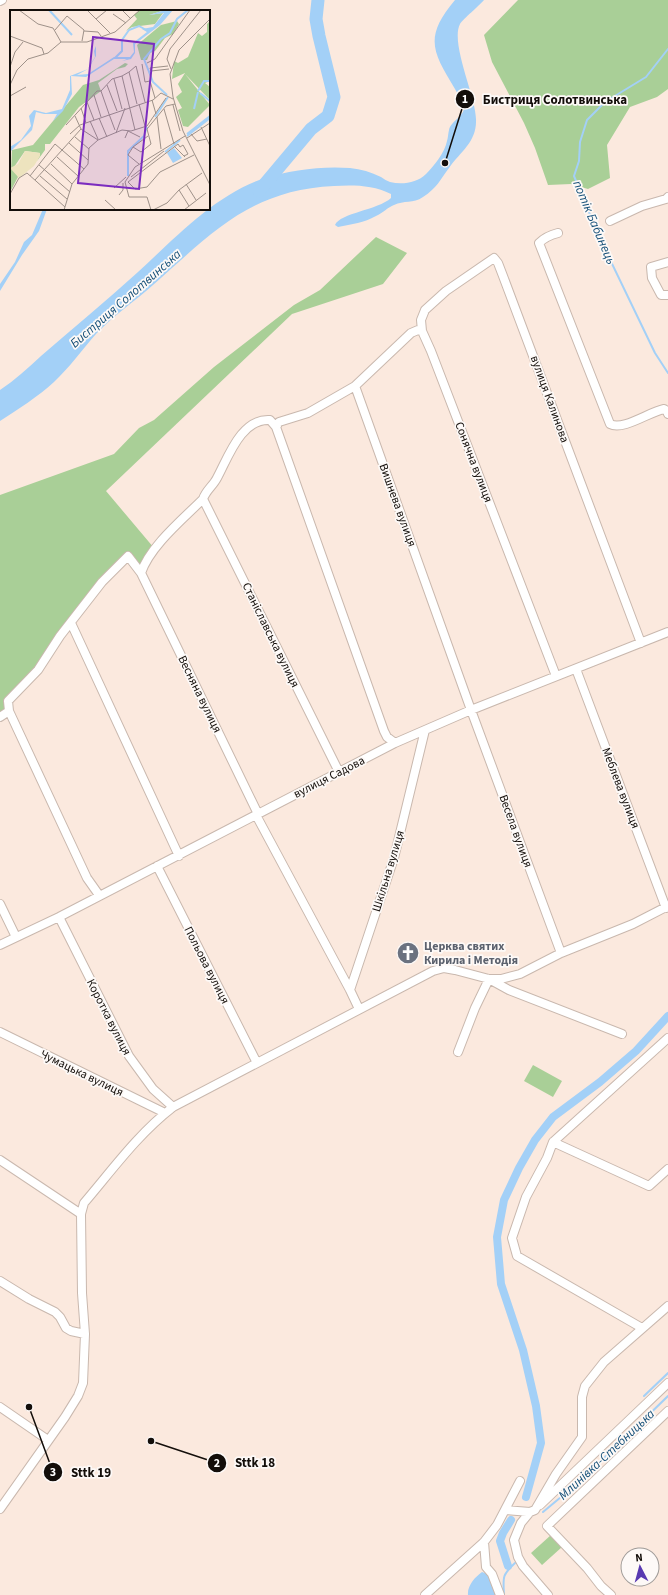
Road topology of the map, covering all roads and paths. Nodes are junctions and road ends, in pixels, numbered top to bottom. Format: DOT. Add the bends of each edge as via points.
graph roads {
  1 [pos="668,197"];
  2 [pos="610,221"];
  3 [pos="558,233"];
  4 [pos="668,262"];
  5 [pos="668,295"];
  6 [pos="422,331"];
  7 [pos="355,386"];
  8 [pos="668,414"];
  9 [pos="276,427"];
  10 [pos="203,499"];
  11 [pos="141,573"];
  12 [pos="71,623"];
  13 [pos="668,632"];
  14 [pos="641,643"];
  15 [pos="576,669"];
  16 [pos="556,676"];
  17 [pos="471,710"];
  18 [pos="9,711"];
  19 [pos="0,717"];
  20 [pos="425,730"];
  21 [pos="395,743"];
  22 [pos="339,772"];
  23 [pos="257,815"];
  24 [pos="179,856"];
  25 [pos="158,866"];
  26 [pos="99,895"];
  27 [pos="0,904"];
  28 [pos="667,907"];
  29 [pos="59,916"];
  30 [pos="16,937"];
  31 [pos="0,944"];
  32 [pos="561,953"];
  33 [pos="489,979"];
  34 [pos="350,990"];
  35 [pos="359,1009"];
  36 [pos="0,1032"];
  37 [pos="622,1034"];
  38 [pos="668,1038"];
  39 [pos="458,1052"];
  40 [pos="257,1063"];
  41 [pos="173,1107"];
  42 [pos="165,1113"];
  43 [pos="553,1142"];
  44 [pos="0,1160"];
  45 [pos="668,1169"];
  46 [pos="81,1214"];
  47 [pos="0,1281"];
  48 [pos="668,1306"];
  49 [pos="642,1328"];
  50 [pos="85,1334"];
  51 [pos="668,1382"];
  52 [pos="0,1406"];
  53 [pos="668,1411"];
  54 [pos="48,1440"];
  55 [pos="520,1481"];
  56 [pos="0,1509"];
  57 [pos="506,1510"];
  58 [pos="532,1511"];
  59 [pos="484,1542"];
  60 [pos="425,1595"];
  61 [pos="500,1595"];
  62 [pos="548,1595"];
  63 [pos="611,1595"];
  1 -- 2 [label="street"];
  3 -- 8 [label="street" via="543,238 539,243 610,424 622,425 664,409"];
  4 -- 5 [label="street" via="651,267 652,278 661,295"];
  6 -- 7 [label="street" via="411,333"];
  6 -- 14 [label="street, вулиця Калинова" via="421,320 425,310 446,291 494,258"];
  6 -- 16 [label="street, Сонячна вулиця"];
  7 -- 9 [label="street" via="308,413 279,422"];
  7 -- 17 [label="street, Вишнева вулиця"];
  9 -- 10 [label="street" via="270,420 264,420 247,430 236,441 216,481 206,491"];
  9 -- 21 [label="street" via="384,731"];
  10 -- 11 [label="street" via="154,548"];
  10 -- 22 [label="street, Станіславська вулиця"];
  11 -- 12 [label="street, Весняна вулиця" via="128,556 102,582"];
  11 -- 23 [label="street, Весняна вулиця"];
  12 -- 18 [label="street" via="38,670 8,701"];
  12 -- 24 [label="street"];
  13 -- 14 [label="street, вулиця Садова"];
  14 -- 15 [label="street, вулиця Садова"];
  15 -- 16 [label="street, вулиця Садова"];
  15 -- 28 [label="street, Меблева вулиця"];
  16 -- 17 [label="street, вулиця Садова"];
  17 -- 20 [label="street, вулиця Садова"];
  17 -- 32 [label="street, Весела вулиця"];
  18 -- 19 [label="street"];
  18 -- 26 [label="street" via="86,878"];
  20 -- 21 [label="street, вулиця Садова"];
  20 -- 34 [label="street, Шкільна вулиця" via="394,858"];
  21 -- 22 [label="street, вулиця Садова"];
  22 -- 23 [label="street, вулиця Садова"];
  23 -- 24 [label="street, вулиця Садова"];
  23 -- 34 [label="street, Весняна вулиця"];
  24 -- 25 [label="street, вулиця Садова"];
  25 -- 26 [label="street, вулиця Садова"];
  25 -- 40 [label="street, Польова вулиця"];
  26 -- 29 [label="street, вулиця Садова"];
  27 -- 30 [label="street"];
  28 -- 32 [label="street" via="633,924"];
  29 -- 30 [label="street, вулиця Садова"];
  29 -- 41 [label="street, Коротка вулиця" via="129,1056 153,1089"];
  30 -- 31 [label="street, вулиця Садова"];
  32 -- 33 [label="street" via="520,974"];
  33 -- 35 [label="street" via="444,968 420,977"];
  33 -- 37 [label="street" via="509,990"];
  33 -- 39 [label="street"];
  34 -- 35 [label="street"];
  35 -- 40 [label="street"];
  36 -- 42 [label="street, Чумацька вулиця"];
  38 -- 43 [label="street"];
  40 -- 41 [label="street"];
  41 -- 42 [label="street"];
  42 -- 46 [label="street" via="143,1133 84,1203"];
  43 -- 45 [label="street" via="649,1186"];
  43 -- 49 [label="street" via="526,1196 512,1238 517,1256"];
  44 -- 46 [label="street"];
  46 -- 50 [label="street"];
  47 -- 50 [label="street" via="55,1312 66,1328"];
  48 -- 49 [label="street"];
  49 -- 58 [label="street" via="604,1362 586,1386 582,1397 582,1437"];
  50 -- 54 [label="street" via="83,1383 78,1396"];
  51 -- 58 [label="street"];
  52 -- 54 [label="street"];
  53 -- 63 [label="street" via="546,1526"];
  54 -- 56 [label="street"];
  55 -- 57 [label="street"];
  57 -- 58 [label="street"];
  57 -- 59 [label="street"];
  58 -- 62 [label="street" via="522,1523 514,1540 523,1566"];
  59 -- 60 [label="street"];
  59 -- 61 [label="street" via="486,1567 492,1574"];
}
